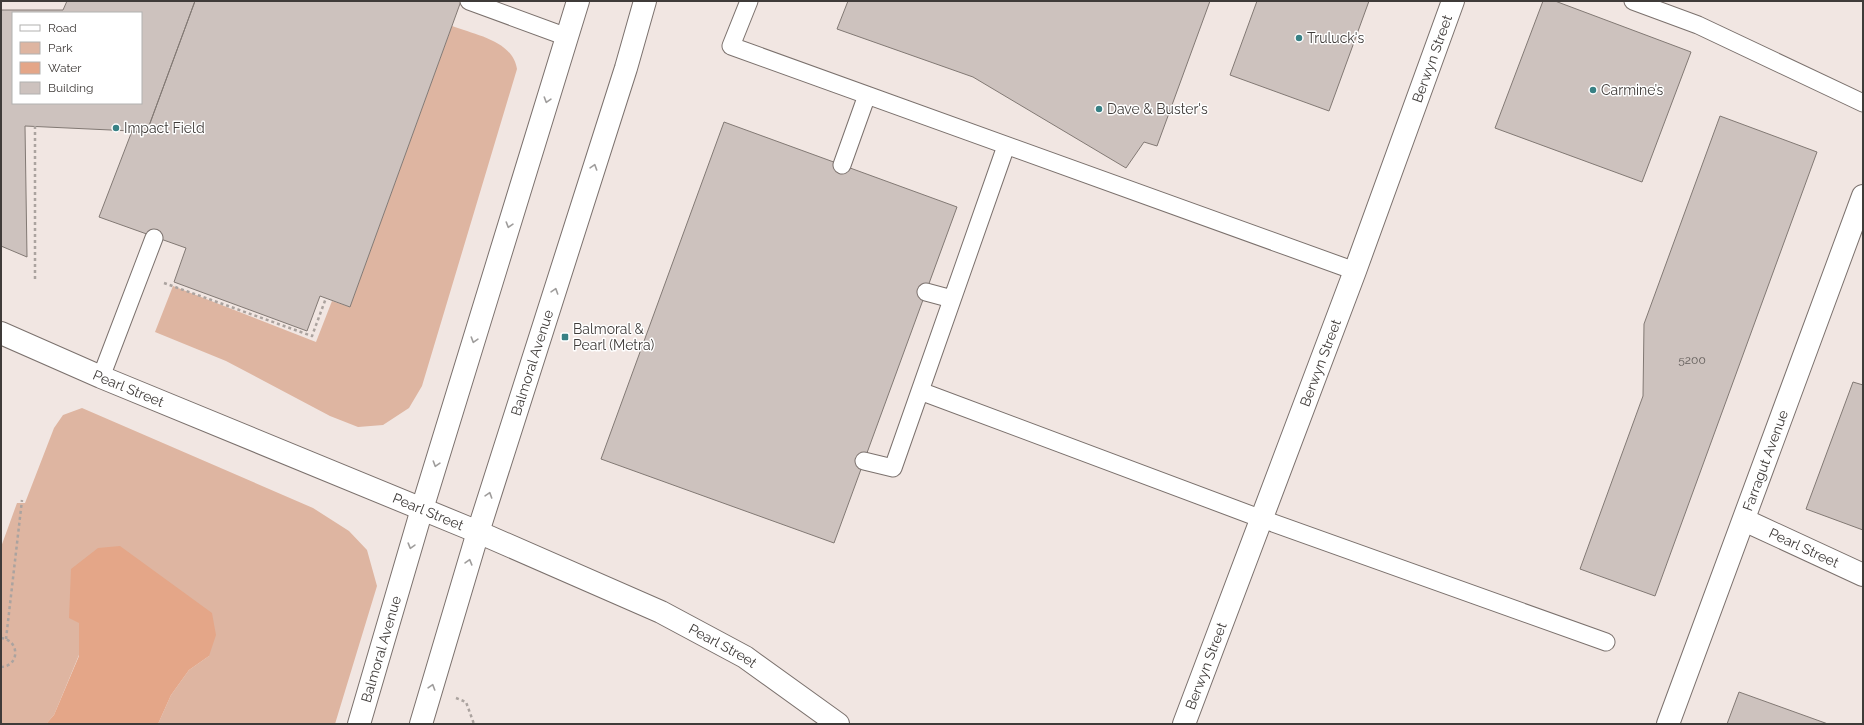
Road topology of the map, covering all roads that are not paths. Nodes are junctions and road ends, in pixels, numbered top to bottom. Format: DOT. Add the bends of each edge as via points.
graph roads {
  1 [pos="469,1"];
  2 [pos="578,1"];
  3 [pos="645,1"];
  4 [pos="749,1"];
  5 [pos="1453,1"];
  6 [pos="1633,1"];
  7 [pos="567,37"];
  8 [pos="868,95"];
  9 [pos="1863,103"];
  10 [pos="1006,146"];
  11 [pos="842,165"];
  12 [pos="1863,196"];
  13 [pos="154,238"];
  14 [pos="1355,271"];
  15 [pos="926,292"];
  16 [pos="952,299"];
  17 [pos="1,333"];
  18 [pos="100,377"];
  19 [pos="920,391"];
  20 [pos="864,461"];
  21 [pos="422,509"];
  22 [pos="1262,520"];
  23 [pos="1744,520"];
  24 [pos="478,532"];
  25 [pos="1863,575"];
  26 [pos="1606,642"];
  27 [pos="359,724"];
  28 [pos="421,724"];
  29 [pos="838,724"];
  30 [pos="1184,724"];
  31 [pos="1668,724"];
  1 -- 7 [label="lane"];
  2 -- 7 [label="street, Balmoral Avenue"];
  24 -- 3 [label="street, Balmoral Avenue, one-way"];
  4 -- 8 [label="lane" via="731,46"];
  5 -- 14 [label="street, Berwyn Street"];
  6 -- 9 [label="lane" via="1698,25"];
  7 -- 21 [label="street, Balmoral Avenue, one-way"];
  8 -- 10 [label="lane"];
  8 -- 11 [label="lane"];
  10 -- 14 [label="lane"];
  10 -- 16 [label="lane"];
  12 -- 23 [label="street, Farragut Avenue"];
  13 -- 18 [label="lane"];
  14 -- 22 [label="street, Berwyn Street"];
  15 -- 16 [label="lane"];
  16 -- 19 [label="lane"];
  17 -- 18 [label="street, Pearl Street"];
  18 -- 21 [label="street, Pearl Street"];
  19 -- 20 [label="lane" via="893,468"];
  19 -- 22 [label="lane"];
  21 -- 24 [label="street, Pearl Street"];
  21 -- 27 [label="street, Balmoral Avenue, one-way"];
  22 -- 26 [label="lane"];
  22 -- 30 [label="street, Berwyn Street"];
  23 -- 25 [label="street, Pearl Street"];
  23 -- 31 [label="street, Farragut Avenue"];
  28 -- 24 [label="street, Balmoral Avenue, one-way"];
  24 -- 29 [label="street, Pearl Street" via="661,612 745,658"];
}
